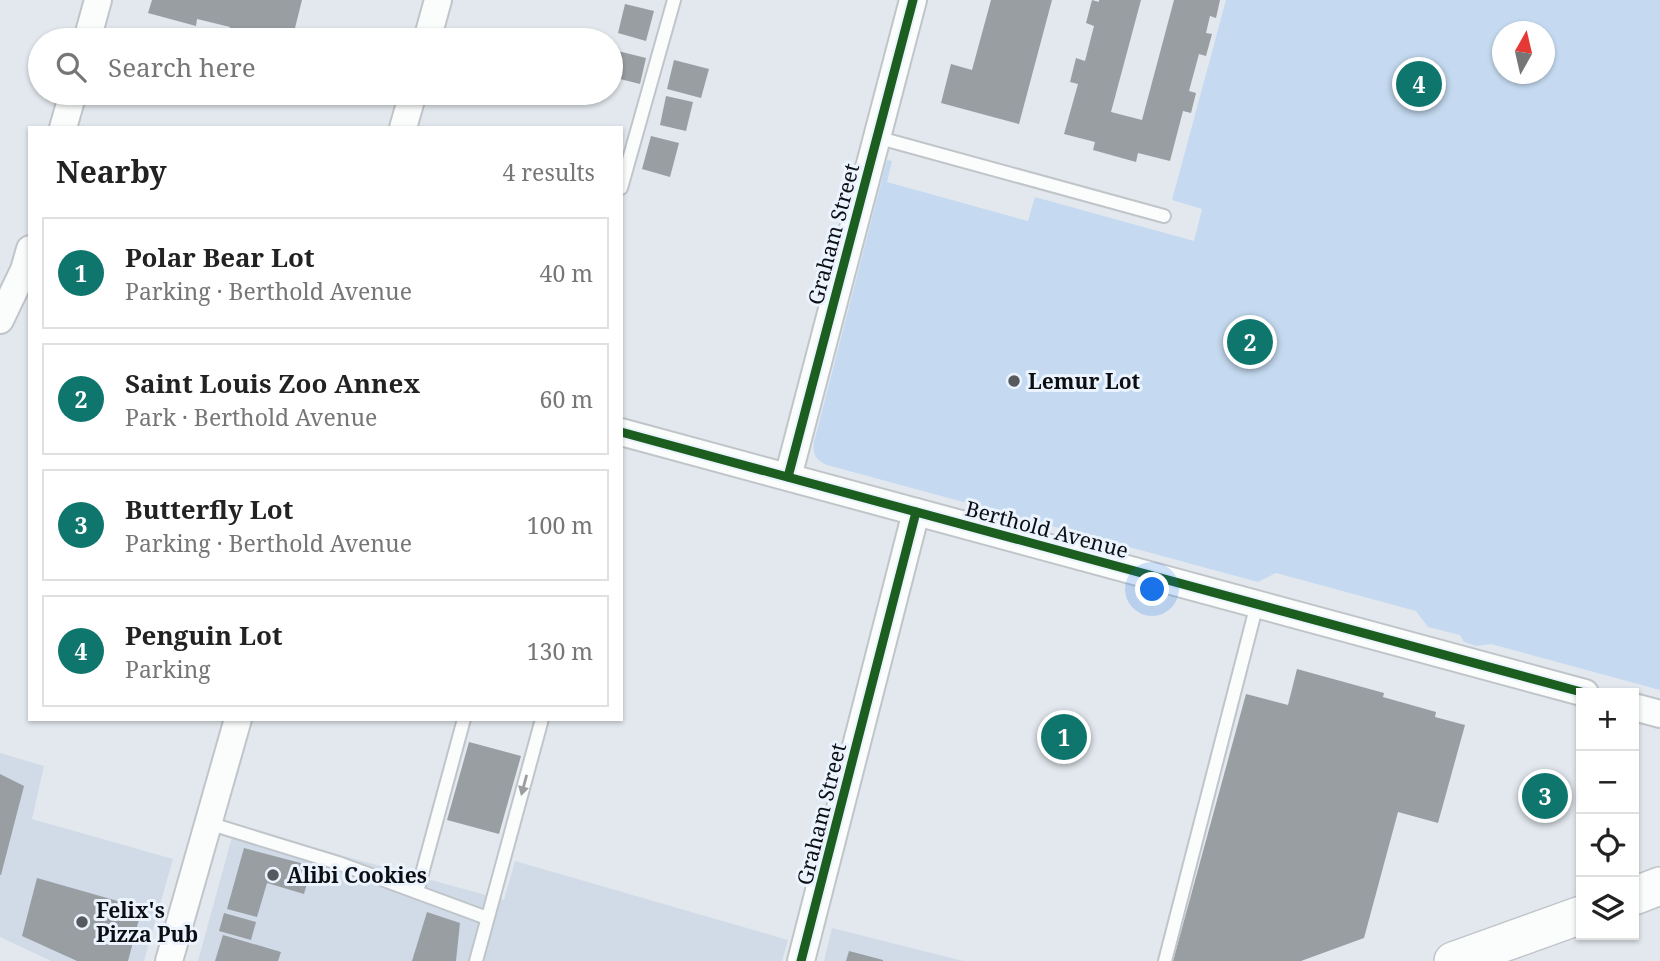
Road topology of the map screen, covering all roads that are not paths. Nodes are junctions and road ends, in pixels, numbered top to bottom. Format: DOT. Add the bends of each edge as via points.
graph roads {
  1 [pos="98,0"];
  2 [pos="438,0"];
  3 [pos="674,0"];
  4 [pos="913,0"];
  5 [pos="90,28"];
  6 [pos="430,28"];
  7 [pos="70,105"];
  8 [pos="410,105"];
  9 [pos="64,126"];
  10 [pos="405,126"];
  11 [pos="876,137"];
  12 [pos="623,181"];
  13 [pos="1164,216"];
  14 [pos="21,264"];
  15 [pos="0,320"];
  16 [pos="623,433"];
  17 [pos="788,477"];
  18 [pos="916,512"];
  19 [pos="1256,604"];
  20 [pos="1576,691"];
  21 [pos="1639,708"];
  22 [pos="1660,714"];
  23 [pos="237,721"];
  24 [pos="463,721"];
  25 [pos="540,721"];
  26 [pos="208,823"];
  27 [pos="1660,886"];
  28 [pos="417,892"];
  29 [pos="1639,894"];
  30 [pos="1576,917"];
  31 [pos="487,918"];
  32 [pos="169,961"];
  33 [pos="475,961"];
  34 [pos="801,961"];
  35 [pos="1165,961"];
  36 [pos="1453,961"];
  1 -- 5 [label="street"];
  2 -- 6 [label="street"];
  3 -- 12 [label="lane"];
  4 -- 11 [label="street, Graham Street"];
  7 -- 9 [label="street"];
  8 -- 10 [label="street"];
  11 -- 13 [label="lane"];
  11 -- 17 [label="street, Graham Street"];
  14 -- 15 [label="street"];
  16 -- 17 [label="street, Berthold Avenue"];
  17 -- 18 [label="street, Berthold Avenue"];
  18 -- 19 [label="street, Berthold Avenue"];
  18 -- 34 [label="street, Graham Street"];
  19 -- 20 [label="street, Berthold Avenue"];
  19 -- 35 [label="lane"];
  21 -- 22 [label="street"];
  23 -- 26 [label="street"];
  24 -- 28 [label="lane"];
  25 -- 31 [label="lane, one-way"];
  26 -- 28 [label="lane"];
  26 -- 32 [label="street"];
  27 -- 29 [label="street"];
  28 -- 31 [label="lane"];
  30 -- 36 [label="street"];
  31 -- 33 [label="lane"];
}
